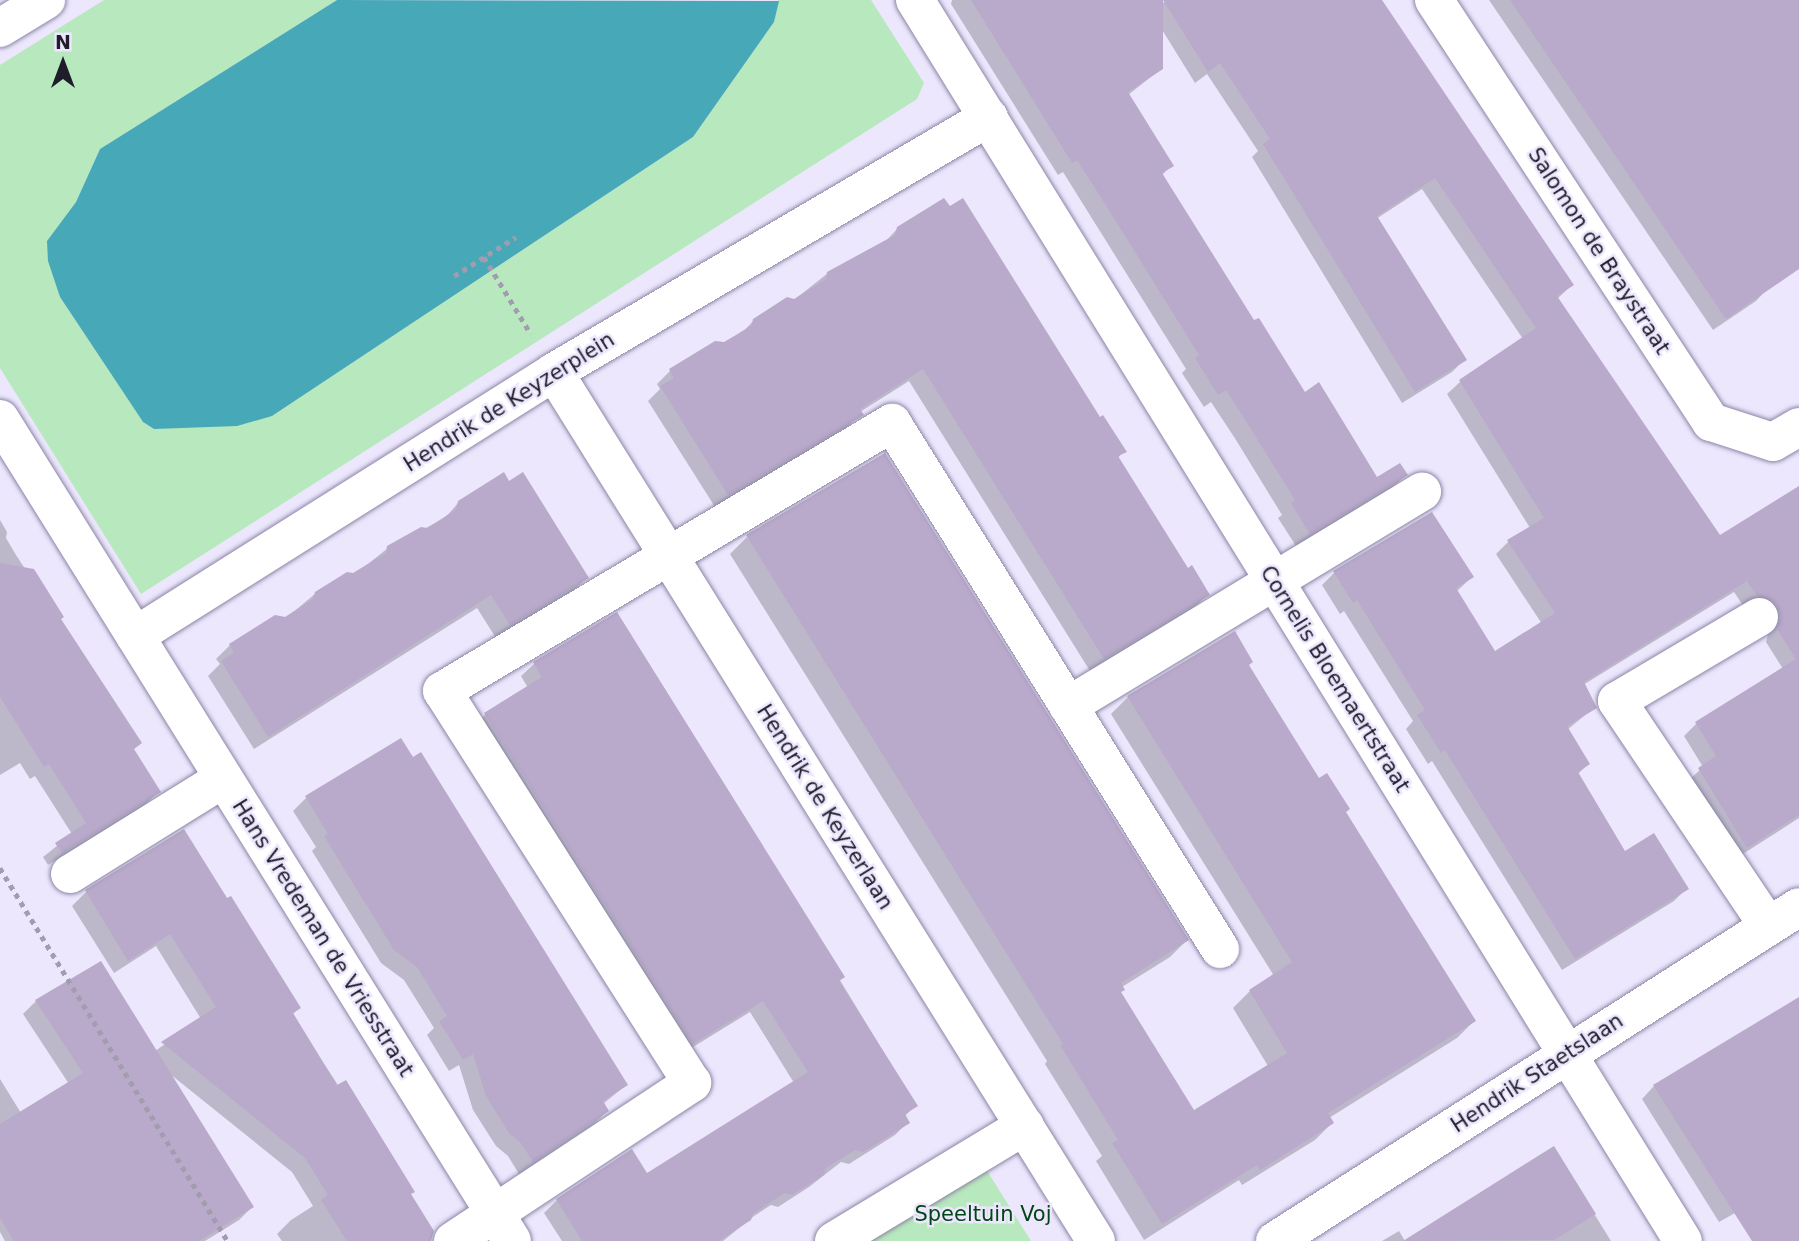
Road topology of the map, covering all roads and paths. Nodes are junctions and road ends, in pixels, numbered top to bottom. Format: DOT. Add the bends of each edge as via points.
graph roads {
  1 [pos="46,0"];
  2 [pos="915,0"];
  3 [pos="1434,0"];
  4 [pos="0,28"];
  5 [pos="989,117"];
  6 [pos="516,237"];
  7 [pos="484,257"];
  8 [pos="454,275"];
  9 [pos="508,296"];
  10 [pos="554,372"];
  11 [pos="0,419"];
  12 [pos="1799,427"];
  13 [pos="1422,492"];
  14 [pos="668,555"];
  15 [pos="1275,581"];
  16 [pos="1759,617"];
  17 [pos="135,636"];
  18 [pos="1068,706"];
  19 [pos="223,778"];
  20 [pos="0,868"];
  21 [pos="70,874"];
  22 [pos="1784,917"];
  23 [pos="1220,949"];
  24 [pos="1566,1053"];
  25 [pos="1025,1126"];
  26 [pos="503,1228"];
  27 [pos="228,1241"];
  28 [pos="453,1241"];
  29 [pos="834,1241"];
  30 [pos="1096,1241"];
  31 [pos="1275,1241"];
  32 [pos="1683,1241"];
  1 -- 4 [label="street"];
  2 -- 5 [label="street"];
  3 -- 12 [label="street, Salomon de Braystraat" via="1711,422 1773,442"];
  5 -- 10 [label="street, Hendrik de Keyzerplein"];
  5 -- 15 [label="street, Cornelis Bloemaertstraat"];
  6 -- 7 [label="path"];
  7 -- 8 [label="path"];
  7 -- 9 [label="path"];
  10 -- 14 [label="street, Hendrik de Keyzerlaan"];
  10 -- 17 [label="street, Hendrik de Keyzerplein"];
  11 -- 17 [label="street"];
  13 -- 15 [label="street"];
  14 -- 18 [label="street" via="892,423"];
  14 -- 25 [label="street, Hendrik de Keyzerlaan"];
  14 -- 26 [label="street" via="442,691 692,1083"];
  15 -- 18 [label="street"];
  15 -- 24 [label="street, Cornelis Bloemaertstraat"];
  16 -- 22 [label="street" via="1617,701"];
  17 -- 19 [label="street, Hans Vredeman de Vriesstraat"];
  18 -- 23 [label="street"];
  19 -- 21 [label="street"];
  19 -- 26 [label="street, Hans Vredeman de Vriesstraat"];
  20 -- 27 [label="path"];
  22 -- 24 [label="street, Hendrik Staetslaan"];
  24 -- 31 [label="street, Hendrik Staetslaan"];
  24 -- 32 [label="street, Cornelis Bloemaertstraat"];
  25 -- 29 [label="street"];
  25 -- 30 [label="street, Hendrik de Keyzerlaan"];
  26 -- 28 [label="street"];
}
